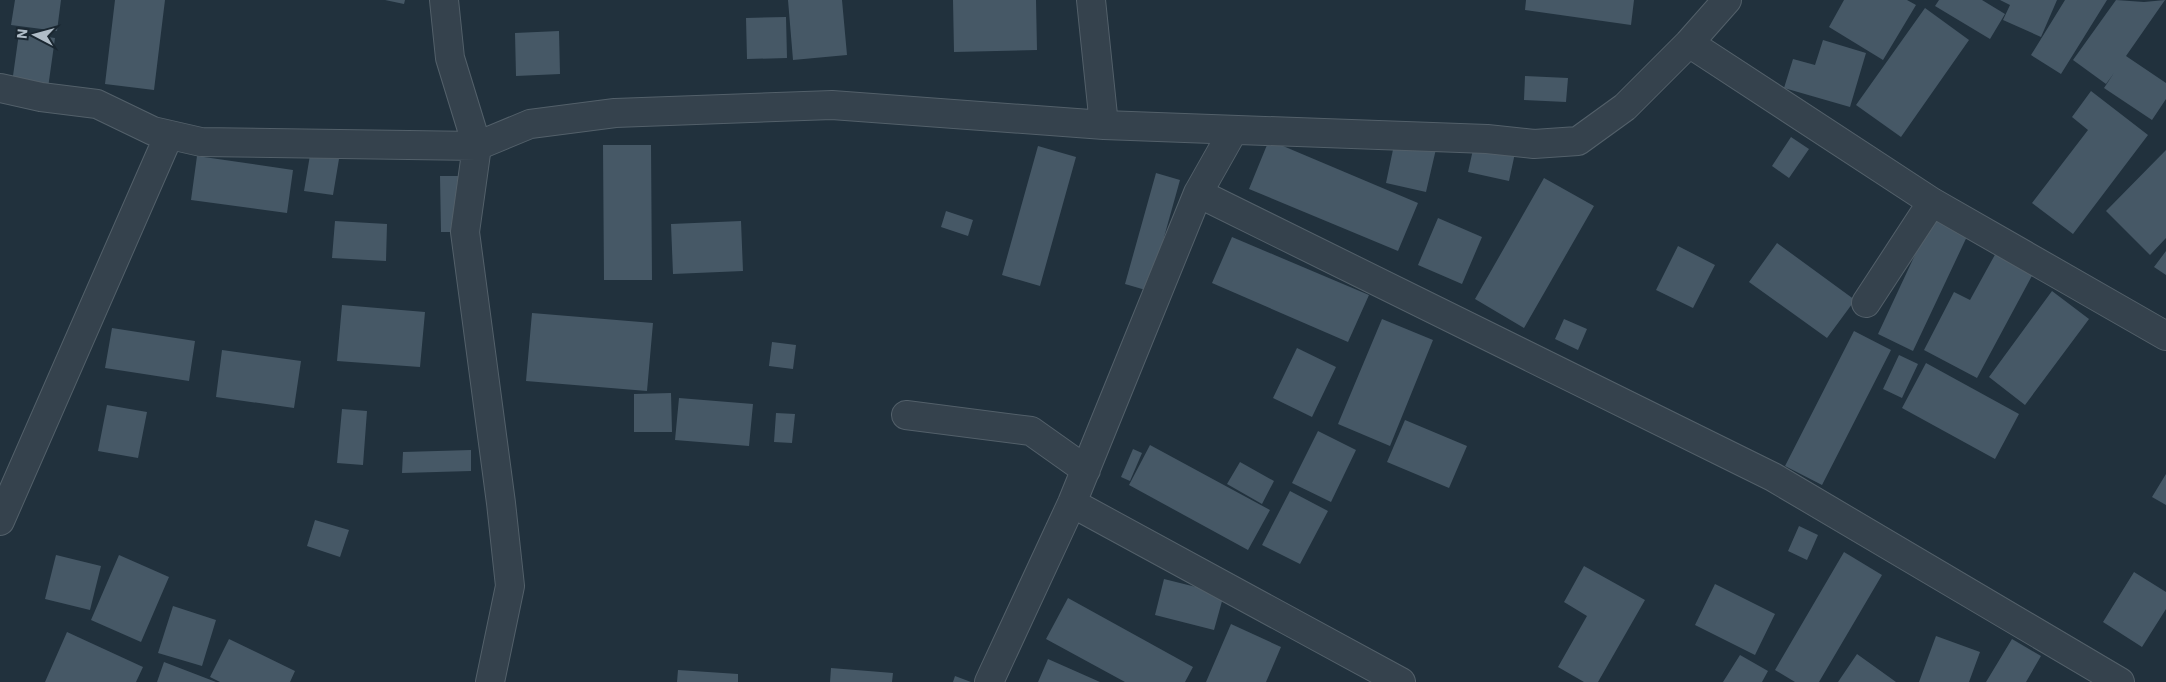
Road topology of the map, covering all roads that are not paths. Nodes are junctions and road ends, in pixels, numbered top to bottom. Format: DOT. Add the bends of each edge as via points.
graph roads {
  1 [pos="444,0"];
  2 [pos="1091,0"];
  3 [pos="1727,0"];
  4 [pos="1689,43"];
  5 [pos="0,88"];
  6 [pos="1104,125"];
  7 [pos="1233,131"];
  8 [pos="170,135"];
  9 [pos="477,146"];
  10 [pos="1198,193"];
  11 [pos="1932,202"];
  12 [pos="1866,303"];
  13 [pos="2166,336"];
  14 [pos="906,415"];
  15 [pos="1086,470"];
  16 [pos="1072,504"];
  17 [pos="0,521"];
  18 [pos="490,682"];
  19 [pos="989,682"];
  20 [pos="1401,682"];
  21 [pos="2120,682"];
  1 -- 9 [label="street" via="450,58"];
  2 -- 6 [label="street"];
  3 -- 4 [label="street"];
  4 -- 7 [label="street" via="1625,107 1578,142 1534,144 1487,139"];
  4 -- 11 [label="street"];
  5 -- 8 [label="street" via="97,104 153,131"];
  6 -- 7 [label="street"];
  6 -- 9 [label="street" via="832,105 615,114 530,124"];
  7 -- 10 [label="street"];
  8 -- 9 [label="street" via="201,142"];
  8 -- 17 [label="street"];
  9 -- 18 [label="street" via="465,232 510,586"];
  10 -- 15 [label="street"];
  10 -- 21 [label="street" via="1773,477"];
  11 -- 12 [label="street"];
  11 -- 13 [label="street"];
  14 -- 15 [label="street" via="1031,431"];
  15 -- 16 [label="street"];
  16 -- 19 [label="street"];
  16 -- 20 [label="street"];
}
